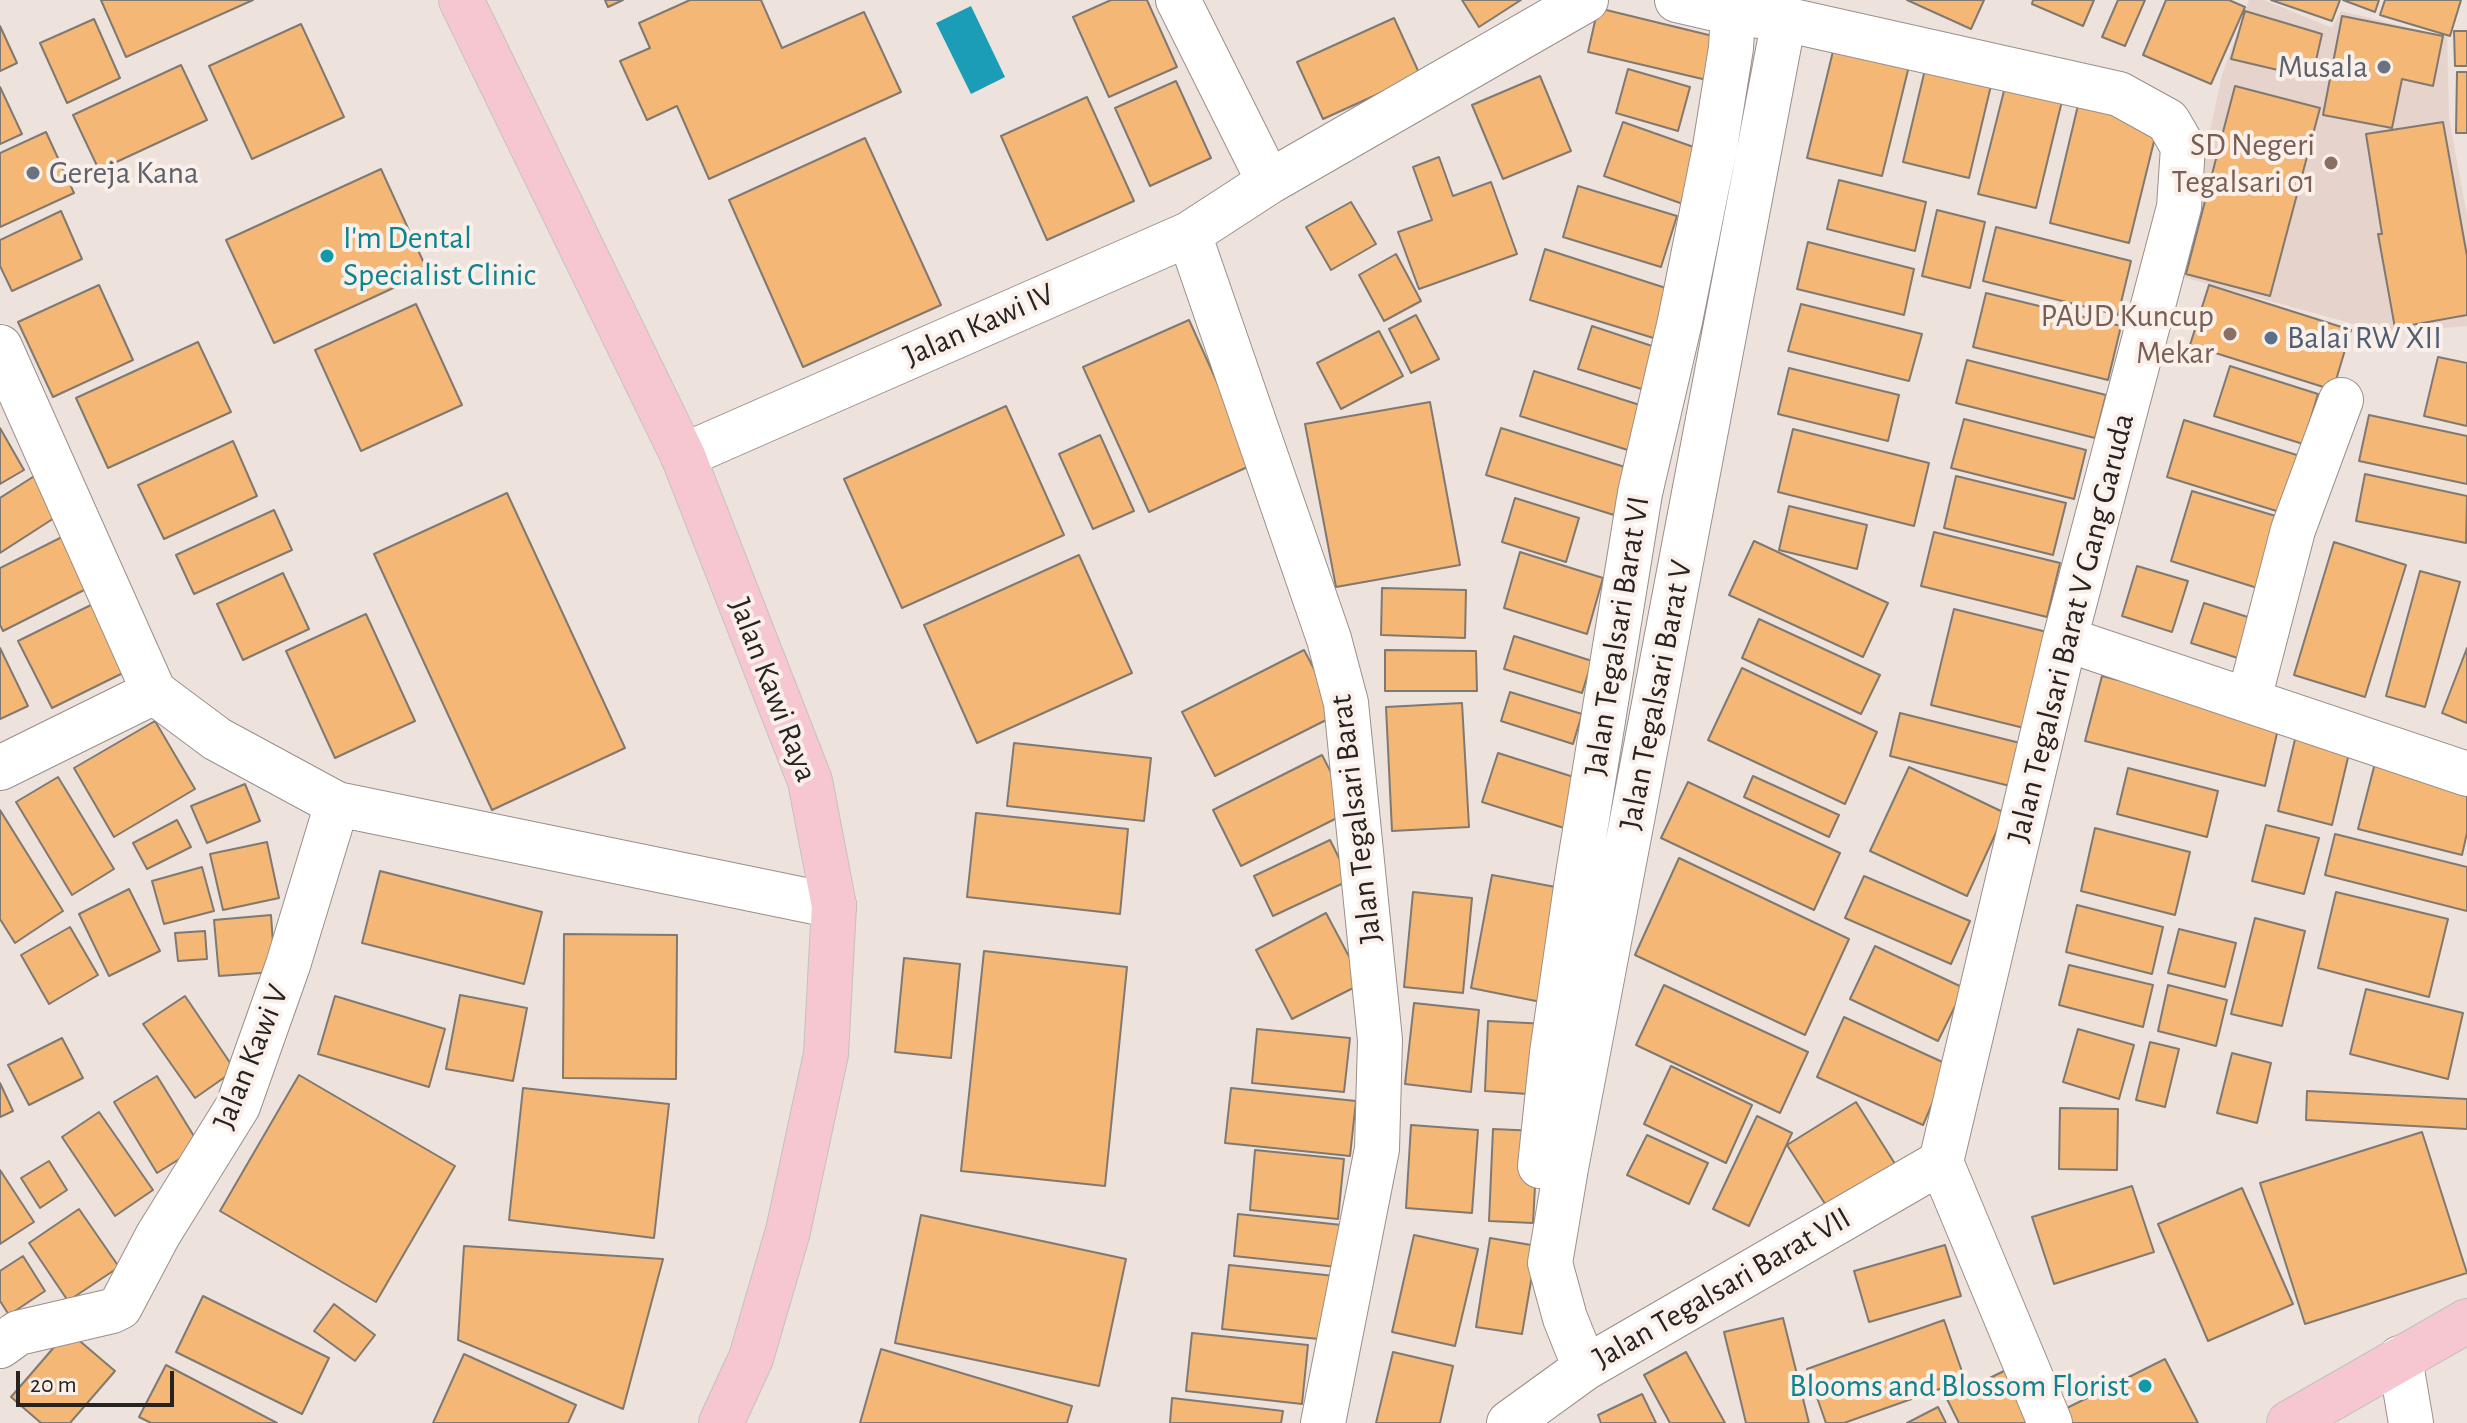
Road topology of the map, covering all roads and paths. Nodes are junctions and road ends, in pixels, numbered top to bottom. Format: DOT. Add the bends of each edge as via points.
graph roads {
  1 [pos="461,0"];
  2 [pos="1178,0"];
  3 [pos="1586,0"];
  4 [pos="1677,0"];
  5 [pos="1733,13"];
  6 [pos="1784,19"];
  7 [pos="1269,182"];
  8 [pos="1189,234"];
  9 [pos="0,349"];
  10 [pos="2341,400"];
  11 [pos="683,456"];
  12 [pos="2065,639"];
  13 [pos="154,692"];
  14 [pos="2249,699"];
  15 [pos="0,768"];
  16 [pos="2467,774"];
  17 [pos="337,804"];
  18 [pos="834,906"];
  19 [pos="1941,1162"];
  20 [pos="1550,1263"];
  21 [pos="2467,1321"];
  22 [pos="0,1346"];
  23 [pos="2400,1358"];
  24 [pos="1585,1368"];
  25 [pos="721,1423"];
  26 [pos="1323,1423"];
  27 [pos="1509,1423"];
  28 [pos="2050,1423"];
  29 [pos="2289,1423"];
  30 [pos="2411,1423"];
  1 -- 11 [label="main road, Jalan Kawi Raya"];
  2 -- 7 [label="street"];
  3 -- 7 [label="street, Jalan Kawi IV"];
  4 -- 5 [label="street"];
  5 -- 6 [label="street, Jalan Tegalsari Barat V Gang Garuda"];
  5 -- 20 [label="street, Jalan Tegalsari Barat VI" via="1715,147 1640,493 1561,990 1540,1171"];
  6 -- 12 [label="street, Jalan Tegalsari Barat V Gang Garuda" via="2119,94 2168,121 2183,147 2179,207"];
  6 -- 20 [label="street, Jalan Tegalsari Barat V"];
  7 -- 8 [label="street, Jalan Kawi IV"];
  8 -- 11 [label="street, Jalan Kawi IV"];
  8 -- 26 [label="street, Jalan Tegalsari Barat" via="1329,639 1346,703 1380,1040 1377,1149"];
  9 -- 13 [label="street"];
  10 -- 14 [label="street" via="2293,530"];
  11 -- 18 [label="main road, Jalan Kawi Raya" via="810,781"];
  12 -- 14 [label="street"];
  12 -- 19 [label="street, Jalan Tegalsari Barat V Gang Garuda"];
  13 -- 15 [label="street"];
  13 -- 17 [label="street" via="217,739"];
  14 -- 16 [label="street"];
  17 -- 18 [label="street"];
  17 -- 22 [label="street, Jalan Kawi V" via="238,1106 118,1309 18,1333"];
  18 -- 25 [label="main road, Jalan Kawi Raya" via="826,1054 791,1216 751,1358"];
  19 -- 24 [label="street, Jalan Tegalsari Barat VII"];
  19 -- 28 [label="street"];
  20 -- 24 [label="street, Jalan Tegalsari Barat V"];
  21 -- 23 [label="main road"];
  23 -- 29 [label="main road"];
  23 -- 30 [label="street"];
  24 -- 27 [label="street, Jalan Tegalsari Barat VII"];
}
